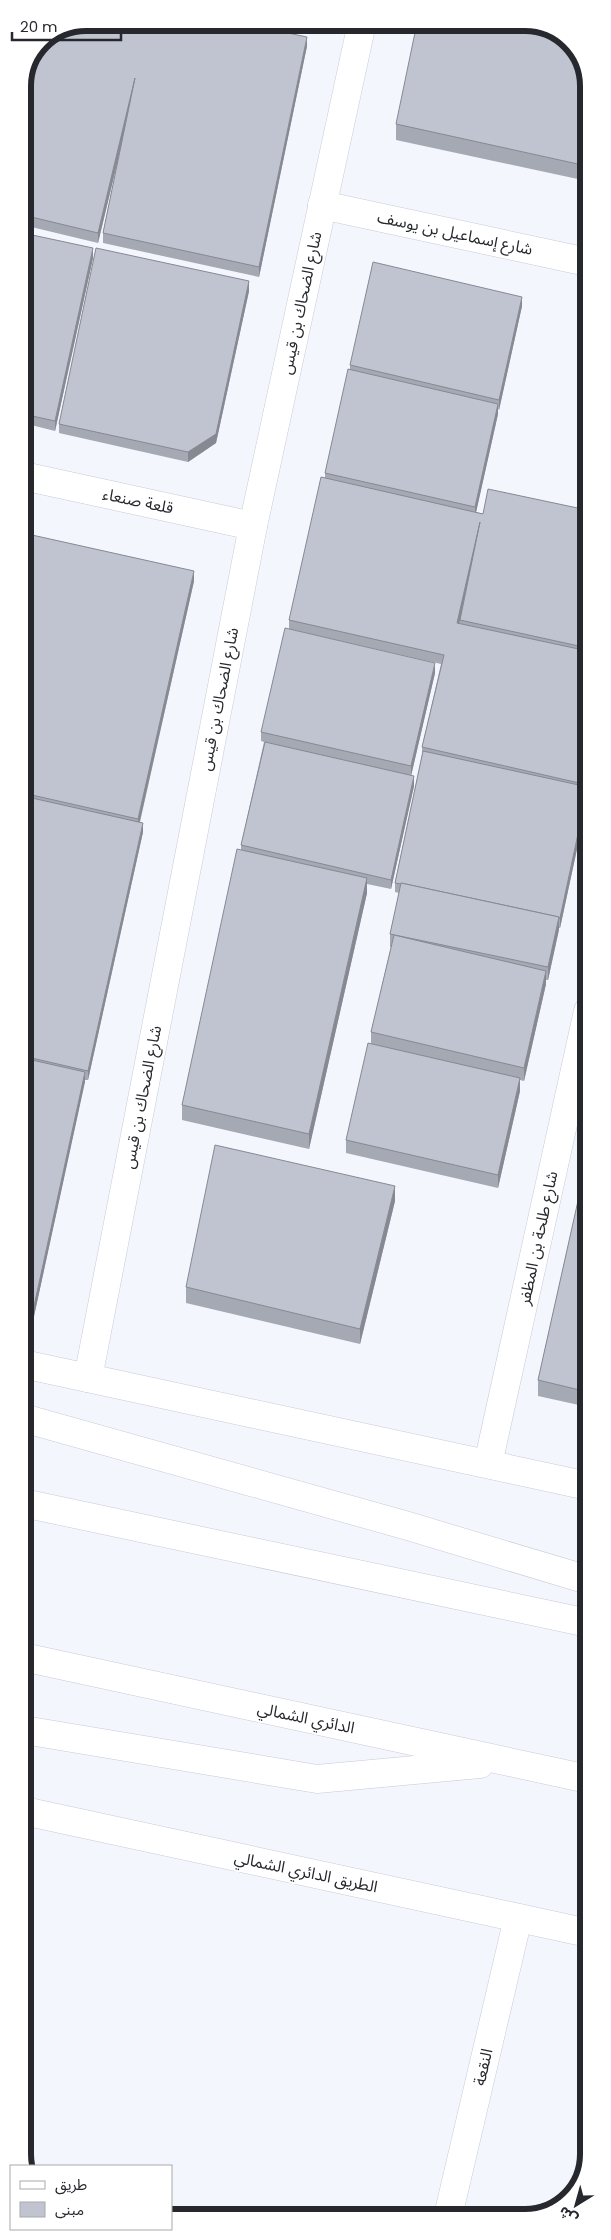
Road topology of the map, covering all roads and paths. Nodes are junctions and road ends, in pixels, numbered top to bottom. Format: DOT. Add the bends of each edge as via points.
graph roads {
  1 [pos="360,31"];
  2 [pos="322,205"];
  3 [pos="580,260"];
  4 [pos="31,478"];
  5 [pos="253,526"];
  6 [pos="580,1047"];
  7 [pos="31,1366"];
  8 [pos="88,1378"];
  9 [pos="31,1420"];
  10 [pos="488,1464"];
  11 [pos="580,1484"];
  12 [pos="31,1505"];
  13 [pos="580,1578"];
  14 [pos="580,1622"];
  15 [pos="31,1659"];
  16 [pos="31,1731"];
  17 [pos="506,1761"];
  18 [pos="580,1777"];
  19 [pos="31,1813"];
  20 [pos="518,1918"];
  21 [pos="580,1931"];
  22 [pos="450,2209"];
  1 -- 2 [label="main road, شارع الضحاك بن قيس"];
  2 -- 3 [label="main road, شارع إسماعيل بن يوسف"];
  2 -- 5 [label="main road, شارع الضحاك بن قيس"];
  4 -- 5 [label="main road, قلعة صنعاء"];
  5 -- 8 [label="main road, شارع الضحاك بن قيس"];
  6 -- 10 [label="main road, شارع طلحة بن المظفر"];
  7 -- 8 [label="main road"];
  8 -- 10 [label="main road"];
  9 -- 13 [label="main road"];
  10 -- 11 [label="main road"];
  12 -- 14 [label="main road"];
  15 -- 17 [label="main road, الدائري الشمالي"];
  16 -- 17 [label="main road" via="317,1778"];
  17 -- 18 [label="main road, الدائري الشمالي"];
  19 -- 20 [label="main road, الطريق الدائري الشمالي"];
  20 -- 21 [label="main road, الطريق الدائري الشمالي"];
  20 -- 22 [label="main road, النقعة"];
}
